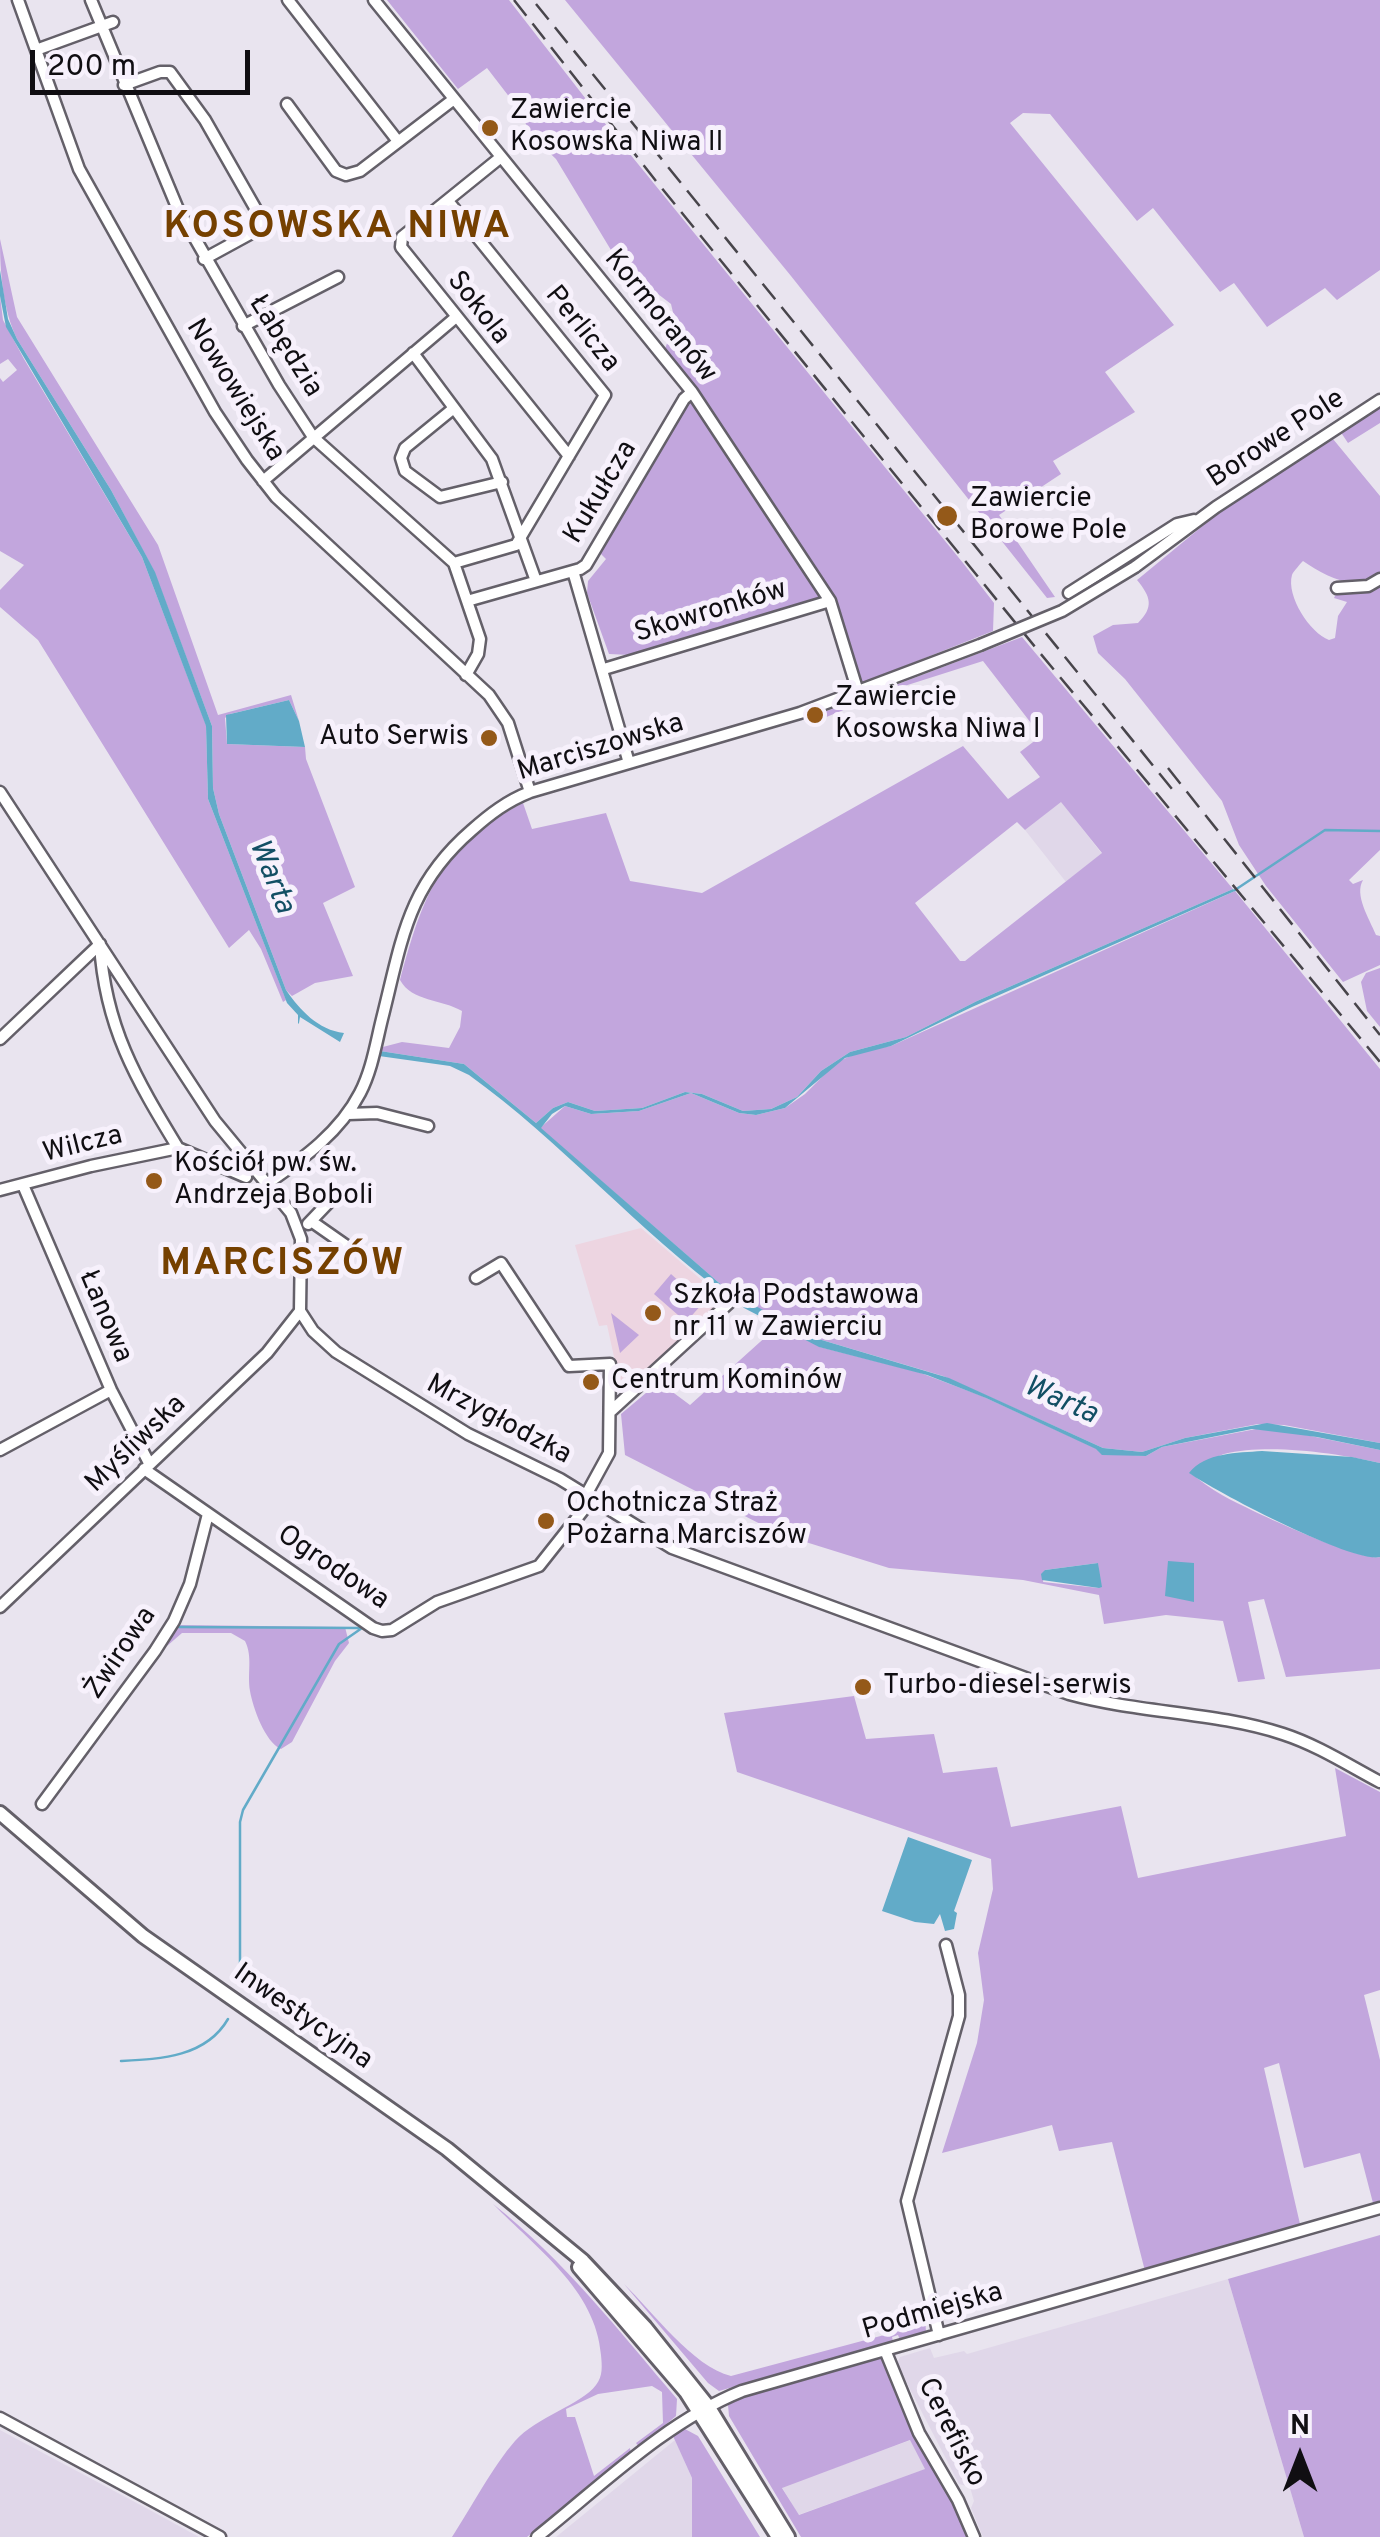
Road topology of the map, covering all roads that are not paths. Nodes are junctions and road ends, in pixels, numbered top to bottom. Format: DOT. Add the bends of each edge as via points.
graph roads {
  1 [pos="18,0"];
  2 [pos="91,0"];
  3 [pos="288,0"];
  4 [pos="374,0"];
  5 [pos="114,22"];
  6 [pos="100,27"];
  7 [pos="36,50"];
  8 [pos="124,86"];
  9 [pos="454,99"];
  10 [pos="287,104"];
  11 [pos="397,140"];
  12 [pos="501,157"];
  13 [pos="448,201"];
  14 [pos="204,258"];
  15 [pos="338,277"];
  16 [pos="455,318"];
  17 [pos="243,326"];
  18 [pos="413,353"];
  19 [pos="692,392"];
  20 [pos="1380,400"];
  21 [pos="454,408"];
  22 [pos="314,437"];
  23 [pos="569,456"];
  24 [pos="263,481"];
  25 [pos="502,482"];
  26 [pos="1200,519"];
  27 [pos="521,539"];
  28 [pos="454,563"];
  29 [pos="573,571"];
  30 [pos="1380,578"];
  31 [pos="536,581"];
  32 [pos="1337,588"];
  33 [pos="1069,593"];
  34 [pos="467,601"];
  35 [pos="830,601"];
  36 [pos="980,645"];
  37 [pos="604,668"];
  38 [pos="466,674"];
  39 [pos="858,692"];
  40 [pos="630,764"];
  41 [pos="0,792"];
  42 [pos="530,792"];
  43 [pos="100,944"];
  44 [pos="0,1039"];
  45 [pos="348,1114"];
  46 [pos="428,1126"];
  47 [pos="178,1148"];
  48 [pos="246,1177"];
  49 [pos="268,1183"];
  50 [pos="23,1185"];
  51 [pos="0,1190"];
  52 [pos="330,1201"];
  53 [pos="311,1220"];
  54 [pos="300,1231"];
  55 [pos="351,1249"];
  56 [pos="476,1278"];
  57 [pos="730,1302"];
  58 [pos="300,1310"];
  59 [pos="111,1390"];
  60 [pos="610,1414"];
  61 [pos="0,1450"];
  62 [pos="147,1466"];
  63 [pos="589,1497"];
  64 [pos="208,1514"];
  65 [pos="0,1607"];
  66 [pos="1380,1782"];
  67 [pos="0,1802"];
  68 [pos="42,1804"];
  69 [pos="0,1813"];
  70 [pos="28,1837"];
  71 [pos="946,1944"];
  72 [pos="1380,2208"];
  73 [pos="939,2334"];
  74 [pos="885,2350"];
  75 [pos="703,2409"];
  76 [pos="0,2418"];
  77 [pos="220,2537"];
  78 [pos="537,2537"];
  79 [pos="778,2537"];
  80 [pos="788,2537"];
  81 [pos="974,2537"];
  1 -- 7 [label="street, Nowowiejska"];
  2 -- 6 [label="street, Łabędzia"];
  3 -- 11 [label="street"];
  4 -- 9 [label="street, Kormoranów"];
  5 -- 6 [label="street"];
  6 -- 7 [label="street"];
  6 -- 8 [label="street, Łabędzia"];
  7 -- 24 [label="street, Nowowiejska" via="79,169 215,412"];
  8 -- 14 [label="street, Łabędzia"];
  8 -- 14 [label="street" via="170,72 262,220 260,229"];
  9 -- 11 [label="street"];
  9 -- 12 [label="street, Kormoranów"];
  10 -- 11 [label="street" via="341,174 360,171"];
  12 -- 13 [label="street, Sokola"];
  12 -- 19 [label="street, Kormoranów"];
  13 -- 16 [label="street, Sokola" via="402,238 401,247"];
  13 -- 23 [label="street, Perlicza" via="605,395"];
  14 -- 17 [label="street, Łabędzia"];
  15 -- 17 [label="street"];
  16 -- 18 [label="street"];
  16 -- 23 [label="street, Sokola"];
  17 -- 22 [label="street, Łabędzia"];
  18 -- 21 [label="street"];
  18 -- 22 [label="street"];
  19 -- 29 [label="street, Kukułcza" via="595,551"];
  19 -- 35 [label="street, Kormoranów"];
  20 -- 26 [label="street, Borowe Pole"];
  21 -- 25 [label="street"];
  21 -- 25 [label="street" via="405,448 406,470 440,497"];
  22 -- 24 [label="street"];
  22 -- 28 [label="street, Łabędzia"];
  23 -- 27 [label="street, Perlicza"];
  24 -- 38 [label="street, Nowowiejska"];
  25 -- 27 [label="street"];
  26 -- 33 [label="street, Borowe Pole" via="1177,524"];
  26 -- 36 [label="street, Borowe Pole, bridge" via="1062,611"];
  27 -- 28 [label="street"];
  27 -- 31 [label="street"];
  28 -- 34 [label="street, Łabędzia"];
  29 -- 31 [label="street, Kukułcza"];
  29 -- 37 [label="street"];
  30 -- 32 [label="street" via="1368,586"];
  31 -- 34 [label="street, Kukułcza"];
  34 -- 38 [label="street, Łabędzia" via="480,647"];
  35 -- 37 [label="street, Skowronków"];
  35 -- 39 [label="street, Kormoranów"];
  36 -- 39 [label="street, Marciszowska"];
  37 -- 40 [label="street"];
  38 -- 42 [label="street, Nowowiejska" via="505,716"];
  39 -- 40 [label="street, Marciszowska"];
  40 -- 42 [label="street, Marciszowska"];
  41 -- 43 [label="street"];
  42 -- 45 [label="street, Marciszowska" via="478,824 425,879 407,921 362,1090"];
  43 -- 44 [label="street"];
  43 -- 47 [label="street" via="118,1041"];
  43 -- 49 [label="street" via="216,1121"];
  45 -- 46 [label="street" via="378,1112"];
  45 -- 49 [label="street, Marciszowska"];
  47 -- 48 [label="street"];
  47 -- 50 [label="street, Wilcza"];
  49 -- 54 [label="street"];
  50 -- 51 [label="street, Wilcza"];
  50 -- 59 [label="street, Łanowa"];
  52 -- 53 [label="street"];
  53 -- 54 [label="street"];
  53 -- 55 [label="street"];
  54 -- 58 [label="street"];
  56 -- 60 [label="street" via="501,1263 569,1366 610,1364"];
  57 -- 60 [label="street"];
  58 -- 62 [label="street, Myśliwska" via="267,1353"];
  58 -- 63 [label="street, Mrzygłodzka" via="354,1367"];
  59 -- 61 [label="street"];
  59 -- 62 [label="street, Łanowa"];
  60 -- 63 [label="street" via="610,1453"];
  62 -- 64 [label="street, Ogrodowa"];
  62 -- 65 [label="street, Myśliwska"];
  63 -- 64 [label="street, Ogrodowa" via="538,1566 446,1598 382,1632"];
  63 -- 66 [label="street, Mrzygłodzka" via="672,1548 1055,1689 1287,1735"];
  64 -- 68 [label="street, Żwirowa" via="174,1621"];
  67 -- 70 [label="main road, Inwestycyjna"];
  69 -- 70 [label="main road, Inwestycyjna"];
  70 -- 75 [label="main road, Inwestycyjna" via="143,1936 505,2193 614,2291"];
  71 -- 73 [label="street" via="959,2016 907,2201"];
  72 -- 73 [label="street, Podmiejska"];
  73 -- 74 [label="street, Podmiejska"];
  74 -- 75 [label="street, Podmiejska" via="742,2391"];
  74 -- 81 [label="street, Cerefisko" via="919,2434"];
  75 -- 78 [label="street, Podmiejska"];
  75 -- 79 [label="main road, Inwestycyjna"];
  75 -- 80 [label="main road, Inwestycyjna"];
  76 -- 77 [label="street"];
}
